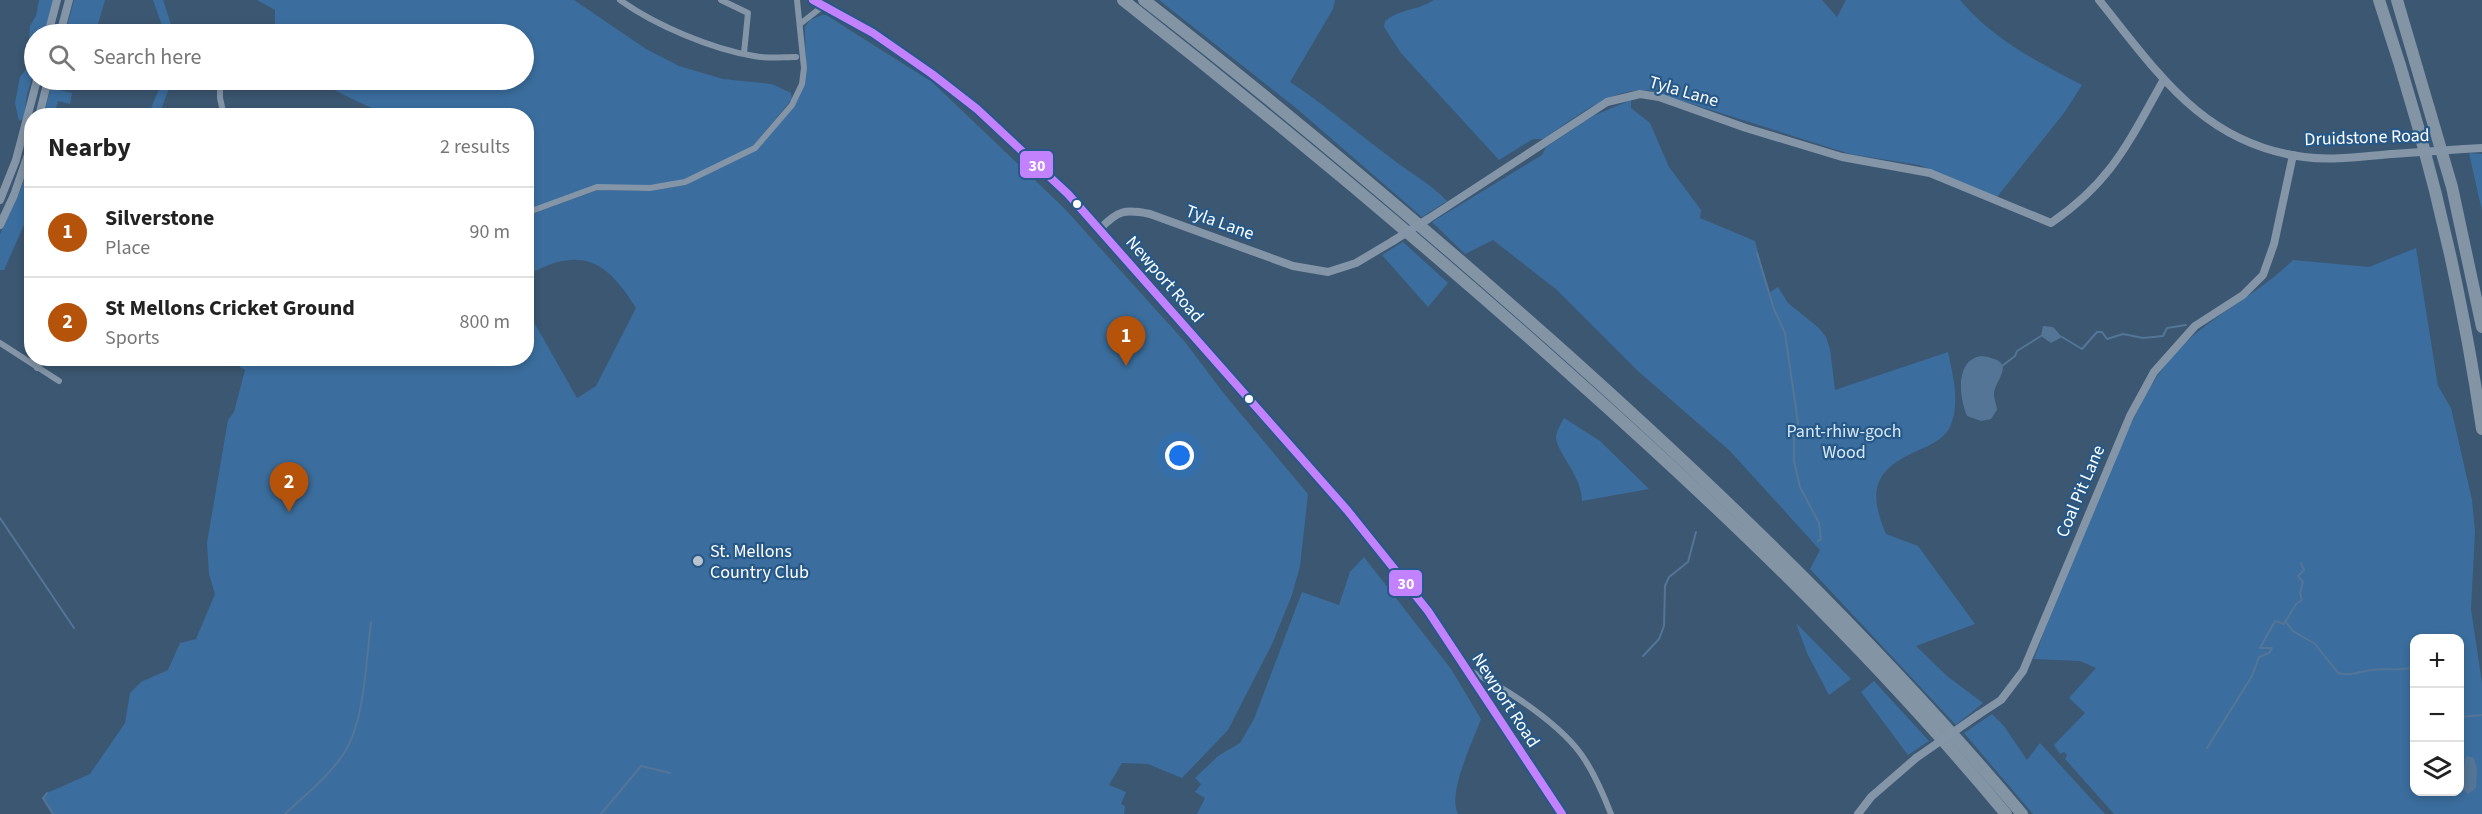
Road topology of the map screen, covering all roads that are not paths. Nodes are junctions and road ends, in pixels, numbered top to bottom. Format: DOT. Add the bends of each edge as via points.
graph roads {
  1 [pos="57,0"];
  2 [pos="69,0"];
  3 [pos="620,0"];
  4 [pos="721,0"];
  5 [pos="797,0"];
  6 [pos="813,0"];
  7 [pos="1123,0"];
  8 [pos="1144,0"];
  9 [pos="2099,0"];
  10 [pos="2379,0"];
  11 [pos="2397,0"];
  12 [pos="824,5"];
  13 [pos="51,24"];
  14 [pos="63,24"];
  15 [pos="800,24"];
  16 [pos="744,53"];
  17 [pos="796,57"];
  18 [pos="2163,81"];
  19 [pos="34,90"];
  20 [pos="46,90"];
  21 [pos="220,90"];
  22 [pos="30,108"];
  23 [pos="41,108"];
  24 [pos="222,108"];
  25 [pos="24,130"];
  26 [pos="2482,148"];
  27 [pos="2293,155"];
  28 [pos="24,166"];
  29 [pos="0,200"];
  30 [pos="534,210"];
  31 [pos="0,225"];
  32 [pos="1100,229"];
  33 [pos="2482,327"];
  34 [pos="1,347"];
  35 [pos="24,360"];
  36 [pos="34,366"];
  37 [pos="37,368"];
  38 [pos="59,381"];
  39 [pos="2482,429"];
  40 [pos="1467,669"];
  41 [pos="1562,814"];
  42 [pos="1611,814"];
  43 [pos="1858,814"];
  44 [pos="2006,814"];
  45 [pos="2022,814"];
  1 -- 13 [label="street"];
  2 -- 14 [label="street"];
  3 -- 16 [label="street" via="677,32"];
  4 -- 16 [label="street" via="748,13"];
  5 -- 15 [label="street"];
  6 -- 12 [label="main road, Newport Road"];
  7 -- 44 [label="highway" via="1389,216 1632,430 1842,633"];
  8 -- 45 [label="highway" via="1431,236 1684,461 1902,677"];
  9 -- 18 [label="street, Druidstone Road"];
  10 -- 39 [label="highway" via="2434,188 2457,288"];
  11 -- 33 [label="highway" via="2452,187"];
  12 -- 15 [label="street"];
  12 -- 32 [label="main road, Newport Road" via="906,55 977,109"];
  15 -- 30 [label="street" via="802,84 792,105 748,152 685,182 650,188 597,188"];
  16 -- 17 [label="street"];
  18 -- 27 [label="street, Druidstone Road" via="2210,123 2235,136"];
  18 -- 32 [label="street, Tyla Lane, bridge" via="2115,165 2071,210 2051,224 1930,173 1842,157 1689,106 1640,94 1607,102 1393,241 1356,263 1328,272 1293,266 1130,210 1113,216"];
  19 -- 22 [label="street"];
  20 -- 23 [label="street"];
  21 -- 24 [label="street"];
  25 -- 29 [label="street"];
  26 -- 27 [label="street, Druidstone Road, bridge" via="2316,158"];
  27 -- 43 [label="street, Coal Pit Lane, bridge" via="2274,244 2263,275 2243,295 2195,326 2154,372 2130,416 2023,670 2001,700 1916,758 1870,797"];
  28 -- 31 [label="street"];
  32 -- 40 [label="main road, Newport Road" via="1347,510 1428,611"];
  34 -- 35 [label="street"];
  36 -- 37 [label="street"];
  37 -- 38 [label="street"];
  40 -- 41 [label="main road, Newport Road"];
  40 -- 42 [label="street" via="1542,715 1584,758"];
}
